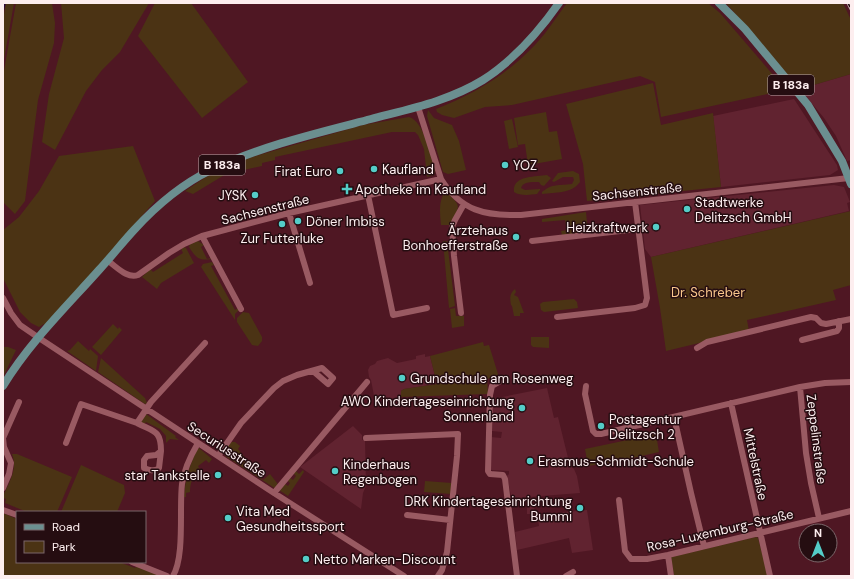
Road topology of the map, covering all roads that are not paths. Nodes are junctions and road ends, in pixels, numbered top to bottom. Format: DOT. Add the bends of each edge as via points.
graph roads {
  1 [pos="559,3"];
  2 [pos="720,3"];
  3 [pos="418,107"];
  4 [pos="440,179"];
  5 [pos="850,181"];
  6 [pos="368,195"];
  7 [pos="635,202"];
  8 [pos="464,204"];
  9 [pos="289,213"];
  10 [pos="638,229"];
  11 [pos="202,236"];
  12 [pos="532,241"];
  13 [pos="108,261"];
  14 [pos="310,283"];
  15 [pos="3,298"];
  16 [pos="427,308"];
  17 [pos="241,310"];
  18 [pos="461,313"];
  19 [pos="557,317"];
  20 [pos="851,319"];
  21 [pos="839,321"];
  22 [pos="38,338"];
  23 [pos="802,340"];
  24 [pos="205,342"];
  25 [pos="697,348"];
  26 [pos="313,371"];
  27 [pos="367,382"];
  28 [pos="499,382"];
  29 [pos="851,382"];
  30 [pos="3,386"];
  31 [pos="586,386"];
  32 [pos="800,387"];
  33 [pos="19,402"];
  34 [pos="731,403"];
  35 [pos="146,409"];
  36 [pos="674,417"];
  37 [pos="137,423"];
  38 [pos="366,438"];
  39 [pos="66,443"];
  40 [pos="198,443"];
  41 [pos="161,451"];
  42 [pos="218,456"];
  43 [pos="3,488"];
  44 [pos="274,493"];
  45 [pos="619,500"];
  46 [pos="3,510"];
  47 [pos="851,511"];
  48 [pos="407,515"];
  49 [pos="16,516"];
  50 [pos="819,518"];
  51 [pos="450,520"];
  52 [pos="760,533"];
  53 [pos="704,546"];
  54 [pos="668,555"];
  55 [pos="134,563"];
  56 [pos="573,572"];
  57 [pos="401,575"];
  58 [pos="167,576"];
  59 [pos="173,576"];
  60 [pos="438,576"];
  61 [pos="517,576"];
  62 [pos="566,576"];
  63 [pos="671,576"];
  64 [pos="770,576"];
  1 -- 3 [label="main road, B 183a" via="518,53 496,70 462,90"];
  2 -- 5 [label="main road, B 183a" via="808,105 842,161"];
  3 -- 4 [label="street, Sachsenstraße"];
  3 -- 13 [label="main road, B 183a" via="274,146 209,171 158,206 133,230"];
  4 -- 6 [label="street, Sachsenstraße"];
  4 -- 8 [label="street, Sachsenstraße"];
  5 -- 7 [label="street, Sachsenstraße"];
  6 -- 9 [label="street, Sachsenstraße"];
  6 -- 16 [label="street" via="393,315"];
  7 -- 8 [label="street, Sachsenstraße" via="500,216 481,213"];
  7 -- 10 [label="street"];
  8 -- 18 [label="street" via="452,227"];
  9 -- 11 [label="street, Sachsenstraße"];
  9 -- 14 [label="street"];
  10 -- 12 [label="street"];
  10 -- 19 [label="street" via="645,305"];
  11 -- 13 [label="street, Sachsenstraße" via="184,244 138,275 126,274"];
  11 -- 17 [label="street"];
  13 -- 22 [label="main road, B 183a"];
  15 -- 22 [label="street, Securiusstraße" via="20,325"];
  20 -- 21 [label="street"];
  21 -- 23 [label="street" via="837,331"];
  21 -- 25 [label="street" via="826,324 811,317 707,342"];
  22 -- 30 [label="main road, B 183a"];
  22 -- 35 [label="street, Securiusstraße"];
  24 -- 35 [label="street"];
  26 -- 42 [label="street" via="283,381 274,388 241,423"];
  27 -- 44 [label="street"];
  28 -- 61 [label="street" via="492,386 490,395 488,471 490,474 503,475 505,479"];
  29 -- 32 [label="street"];
  31 -- 36 [label="street" via="585,394 593,431 596,434"];
  32 -- 34 [label="street"];
  32 -- 50 [label="street, Zeppelinstraße" via="806,453"];
  33 -- 43 [label="street" via="4,438 4,447 11,463"];
  34 -- 36 [label="street"];
  34 -- 52 [label="street, Mittelstraße"];
  35 -- 37 [label="street"];
  35 -- 40 [label="street, Securiusstraße"];
  36 -- 53 [label="street"];
  37 -- 39 [label="street" via="81,404"];
  37 -- 41 [label="street" via="159,436"];
  38 -- 51 [label="street" via="458,434"];
  40 -- 42 [label="street, Securiusstraße"];
  40 -- 59 [label="street" via="184,475 177,569"];
  42 -- 44 [label="street, Securiusstraße"];
  44 -- 57 [label="street, Securiusstraße"];
  45 -- 54 [label="street, Rosa-Luxemburg-Straße" via="624,551 627,556 637,560"];
  46 -- 49 [label="street"];
  47 -- 50 [label="street, Rosa-Luxemburg-Straße"];
  48 -- 51 [label="street"];
  50 -- 52 [label="street, Rosa-Luxemburg-Straße"];
  51 -- 60 [label="street" via="447,552"];
  52 -- 53 [label="street, Rosa-Luxemburg-Straße"];
  52 -- 64 [label="street, Mittelstraße"];
  53 -- 54 [label="street, Rosa-Luxemburg-Straße"];
  54 -- 63 [label="street"];
  55 -- 58 [label="street"];
  56 -- 62 [label="street"];
}
